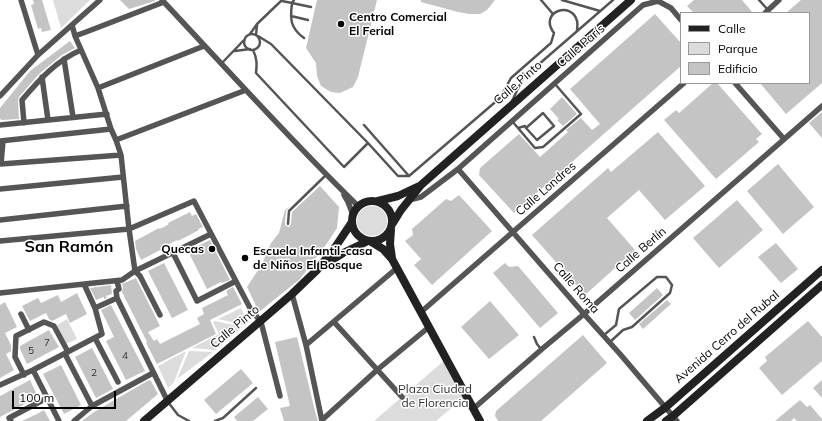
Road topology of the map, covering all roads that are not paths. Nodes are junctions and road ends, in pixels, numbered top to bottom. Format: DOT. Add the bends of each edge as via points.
graph roads {
  1 [pos="21,0"];
  2 [pos="100,0"];
  3 [pos="282,0"];
  4 [pos="541,0"];
  5 [pos="562,0"];
  6 [pos="614,0"];
  7 [pos="631,0"];
  8 [pos="759,0"];
  9 [pos="779,0"];
  10 [pos="163,1"];
  11 [pos="293,1"];
  12 [pos="311,7"];
  13 [pos="600,11"];
  14 [pos="766,12"];
  15 [pos="553,14"];
  16 [pos="291,16"];
  17 [pos="680,19"];
  18 [pos="308,20"];
  19 [pos="257,24"];
  20 [pos="72,25"];
  21 [pos="577,31"];
  22 [pos="249,34"];
  23 [pos="75,36"];
  24 [pos="257,36"];
  25 [pos="304,38"];
  26 [pos="245,40"];
  27 [pos="204,46"];
  28 [pos="81,50"];
  29 [pos="251,50"];
  30 [pos="235,52"];
  31 [pos="38,55"];
  32 [pos="64,59"];
  33 [pos="222,64"];
  34 [pos="42,77"];
  35 [pos="555,83"];
  36 [pos="683,84"];
  37 [pos="736,84"];
  38 [pos="98,88"];
  39 [pos="246,90"];
  40 [pos="0,96"];
  41 [pos="510,106"];
  42 [pos="822,106"];
  43 [pos="106,114"];
  44 [pos="73,117"];
  45 [pos="48,120"];
  46 [pos="512,121"];
  47 [pos="24,123"];
  48 [pos="0,125"];
  49 [pos="364,125"];
  50 [pos="518,128"];
  51 [pos="526,128"];
  52 [pos="111,129"];
  53 [pos="784,139"];
  54 [pos="116,140"];
  55 [pos="1,141"];
  56 [pos="368,143"];
  57 [pos="121,155"];
  58 [pos="458,169"];
  59 [pos="326,175"];
  60 [pos="409,176"];
  61 [pos="123,177"];
  62 [pos="421,185"];
  63 [pos="338,186"];
  64 [pos="0,189"];
  65 [pos="408,200"];
  66 [pos="378,201"];
  67 [pos="127,206"];
  68 [pos="358,206"];
  69 [pos="352,219"];
  70 [pos="0,220"];
  71 [pos="288,224"];
  72 [pos="392,225"];
  73 [pos="129,229"];
  74 [pos="513,232"];
  75 [pos="211,234"];
  76 [pos="0,241"];
  77 [pos="369,241"];
  78 [pos="173,253"];
  79 [pos="392,259"];
  80 [pos="397,268"];
  81 [pos="317,270"];
  82 [pos="822,270"];
  83 [pos="136,271"];
  84 [pos="117,281"];
  85 [pos="236,281"];
  86 [pos="84,284"];
  87 [pos="822,285"];
  88 [pos="0,293"];
  89 [pos="292,294"];
  90 [pos="117,298"];
  91 [pos="95,308"];
  92 [pos="421,312"];
  93 [pos="21,314"];
  94 [pos="584,314"];
  95 [pos="160,315"];
  96 [pos="261,322"];
  97 [pos="334,322"];
  98 [pos="429,327"];
  99 [pos="29,330"];
  100 [pos="604,336"];
  101 [pos="534,337"];
  102 [pos="95,338"];
  103 [pos="610,342"];
  104 [pos="306,345"];
  105 [pos="542,349"];
  106 [pos="67,353"];
  107 [pos="33,370"];
  108 [pos="377,370"];
  109 [pos="153,373"];
  110 [pos="24,375"];
  111 [pos="118,382"];
  112 [pos="0,385"];
  113 [pos="256,388"];
  114 [pos="280,396"];
  115 [pos="402,397"];
  116 [pos="47,398"];
  117 [pos="167,400"];
  118 [pos="92,406"];
  119 [pos="666,407"];
  120 [pos="473,409"];
  121 [pos="672,419"];
  122 [pos="11,421"];
  123 [pos="60,421"];
  124 [pos="74,421"];
  125 [pos="144,421"];
  126 [pos="189,421"];
  127 [pos="215,421"];
  128 [pos="322,421"];
  129 [pos="480,421"];
  130 [pos="647,421"];
  1 -- 31 [label="street"];
  2 -- 20 [label="street"];
  3 -- 11 [label="lane"];
  3 -- 19 [label="lane"];
  4 -- 15 [label="lane"];
  5 -- 13 [label="lane"];
  6 -- 13 [label="lane"];
  7 -- 41 [label="street, Calle Pinto"];
  8 -- 14 [label="lane"];
  9 -- 14 [label="street"];
  10 -- 23 [label="street"];
  10 -- 27 [label="street"];
  11 -- 12 [label="lane"];
  11 -- 16 [label="lane"];
  13 -- 21 [label="lane"];
  15 -- 21 [label="lane" via="558,10 574,13"];
  15 -- 60 [label="lane" via="550,21 550,29 554,33 551,43 511,78 500,98"];
  16 -- 18 [label="lane"];
  16 -- 25 [label="lane" via="296,33"];
  17 -- 35 [label="street, Calle París" via="671,8 658,1 643,5"];
  19 -- 22 [label="lane"];
  19 -- 24 [label="lane"];
  20 -- 23 [label="street"];
  20 -- 31 [label="street"];
  21 -- 41 [label="lane" via="523,78"];
  22 -- 24 [label="lane"];
  22 -- 26 [label="lane"];
  23 -- 28 [label="street"];
  24 -- 29 [label="lane" via="260,38 260,44"];
  24 -- 56 [label="lane" via="271,44"];
  26 -- 29 [label="lane" via="246,47"];
  26 -- 30 [label="lane"];
  27 -- 33 [label="street"];
  27 -- 38 [label="street"];
  28 -- 32 [label="street"];
  28 -- 38 [label="street"];
  29 -- 30 [label="lane"];
  29 -- 56 [label="lane" via="256,56 256,73 344,167"];
  30 -- 33 [label="lane"];
  31 -- 40 [label="street"];
  32 -- 34 [label="street"];
  32 -- 44 [label="street"];
  33 -- 39 [label="street"];
  34 -- 45 [label="street"];
  34 -- 47 [label="street" via="22,100"];
  35 -- 46 [label="street, Calle París"];
  35 -- 50 [label="lane" via="581,114 543,147 535,148"];
  36 -- 74 [label="street, Calle Londres"];
  37 -- 53 [label="street"];
  38 -- 43 [label="street"];
  39 -- 54 [label="street"];
  39 -- 59 [label="street"];
  41 -- 62 [label="street, Calle Pinto"];
  42 -- 53 [label="street, Calle Berlín"];
  43 -- 44 [label="street"];
  43 -- 52 [label="street"];
  44 -- 45 [label="street"];
  45 -- 47 [label="street"];
  46 -- 50 [label="lane"];
  46 -- 58 [label="street, Calle París"];
  47 -- 48 [label="street"];
  49 -- 60 [label="lane"];
  50 -- 51 [label="lane"];
  51 -- 51 [label="lane" via="537,140 554,126 543,113"];
  52 -- 54 [label="street"];
  52 -- 55 [label="street"];
  53 -- 94 [label="street, Calle Berlín"];
  54 -- 57 [label="street"];
  55 -- 57 [label="street" via="1,164"];
  56 -- 60 [label="lane" via="398,176"];
  57 -- 61 [label="street"];
  58 -- 65 [label="street, Calle París" via="421,197"];
  58 -- 74 [label="street, Calle Roma"];
  59 -- 63 [label="street"];
  59 -- 71 [label="lane" via="289,211"];
  61 -- 64 [label="street"];
  61 -- 67 [label="street"];
  62 -- 65 [label="street, Calle Pinto"];
  62 -- 66 [label="street, Calle Pinto" via="398,196"];
  63 -- 68 [label="street"];
  63 -- 69 [label="street" via="348,202"];
  65 -- 72 [label="street, Calle Pinto"];
  66 -- 68 [label="street" via="371,200"];
  66 -- 72 [label="street" via="389,208"];
  67 -- 70 [label="street"];
  67 -- 73 [label="street"];
  68 -- 69 [label="street"];
  69 -- 77 [label="street" via="357,234"];
  69 -- 81 [label="street, Calle Pinto" via="336,246"];
  72 -- 77 [label="street" via="385,237"];
  72 -- 79 [label="street"];
  73 -- 75 [label="street" via="194,201"];
  73 -- 76 [label="street"];
  73 -- 83 [label="street"];
  74 -- 92 [label="street, Calle Londres"];
  74 -- 94 [label="street, Calle Roma"];
  75 -- 78 [label="street"];
  75 -- 85 [label="street"];
  77 -- 79 [label="street" via="383,249"];
  77 -- 81 [label="street, Calle Pinto" via="342,253"];
  78 -- 83 [label="street"];
  78 -- 85 [label="street" via="198,301"];
  79 -- 80 [label="street"];
  80 -- 92 [label="street"];
  80 -- 97 [label="street"];
  81 -- 89 [label="street, Calle Pinto"];
  82 -- 119 [label="street, Avenida Cerro del Rubal"];
  83 -- 84 [label="street"];
  83 -- 95 [label="street"];
  84 -- 86 [label="street"];
  84 -- 90 [label="street"];
  85 -- 96 [label="street" via="250,308"];
  86 -- 88 [label="street"];
  86 -- 91 [label="street"];
  87 -- 121 [label="street, Avenida Cerro del Rubal"];
  89 -- 96 [label="street, Calle Pinto"];
  89 -- 104 [label="street"];
  90 -- 91 [label="street"];
  90 -- 109 [label="street"];
  91 -- 102 [label="street" via="102,334"];
  92 -- 98 [label="street"];
  93 -- 99 [label="street"];
  94 -- 100 [label="street, Calle Roma"];
  94 -- 105 [label="street, Calle Berlín"];
  96 -- 114 [label="street"];
  96 -- 117 [label="street, Calle Pinto"];
  97 -- 104 [label="street"];
  97 -- 108 [label="street"];
  98 -- 108 [label="street"];
  98 -- 120 [label="street"];
  99 -- 106 [label="street" via="44,322 54,326"];
  99 -- 110 [label="street" via="16,336 15,357"];
  100 -- 103 [label="street, Calle Roma"];
  100 -- 103 [label="lane" via="616,325 619,309 657,277 666,278 672,284 670,293 632,327 622,330"];
  101 -- 105 [label="lane"];
  102 -- 106 [label="street"];
  102 -- 111 [label="street"];
  103 -- 119 [label="street, Calle Roma"];
  104 -- 128 [label="street"];
  105 -- 120 [label="street, Calle Berlín"];
  106 -- 107 [label="street"];
  106 -- 118 [label="street"];
  107 -- 110 [label="street"];
  107 -- 116 [label="street"];
  108 -- 115 [label="street"];
  108 -- 128 [label="street"];
  109 -- 117 [label="street"];
  109 -- 118 [label="street"];
  110 -- 112 [label="street"];
  113 -- 127 [label="lane" via="223,418"];
  116 -- 122 [label="street" via="9,418"];
  116 -- 123 [label="street"];
  117 -- 125 [label="street, Calle Pinto"];
  117 -- 126 [label="lane" via="178,415"];
  118 -- 124 [label="street"];
  119 -- 121 [label="street, Calle Roma"];
  119 -- 130 [label="street, Avenida Cerro del Rubal"];
  120 -- 129 [label="street"];
}
